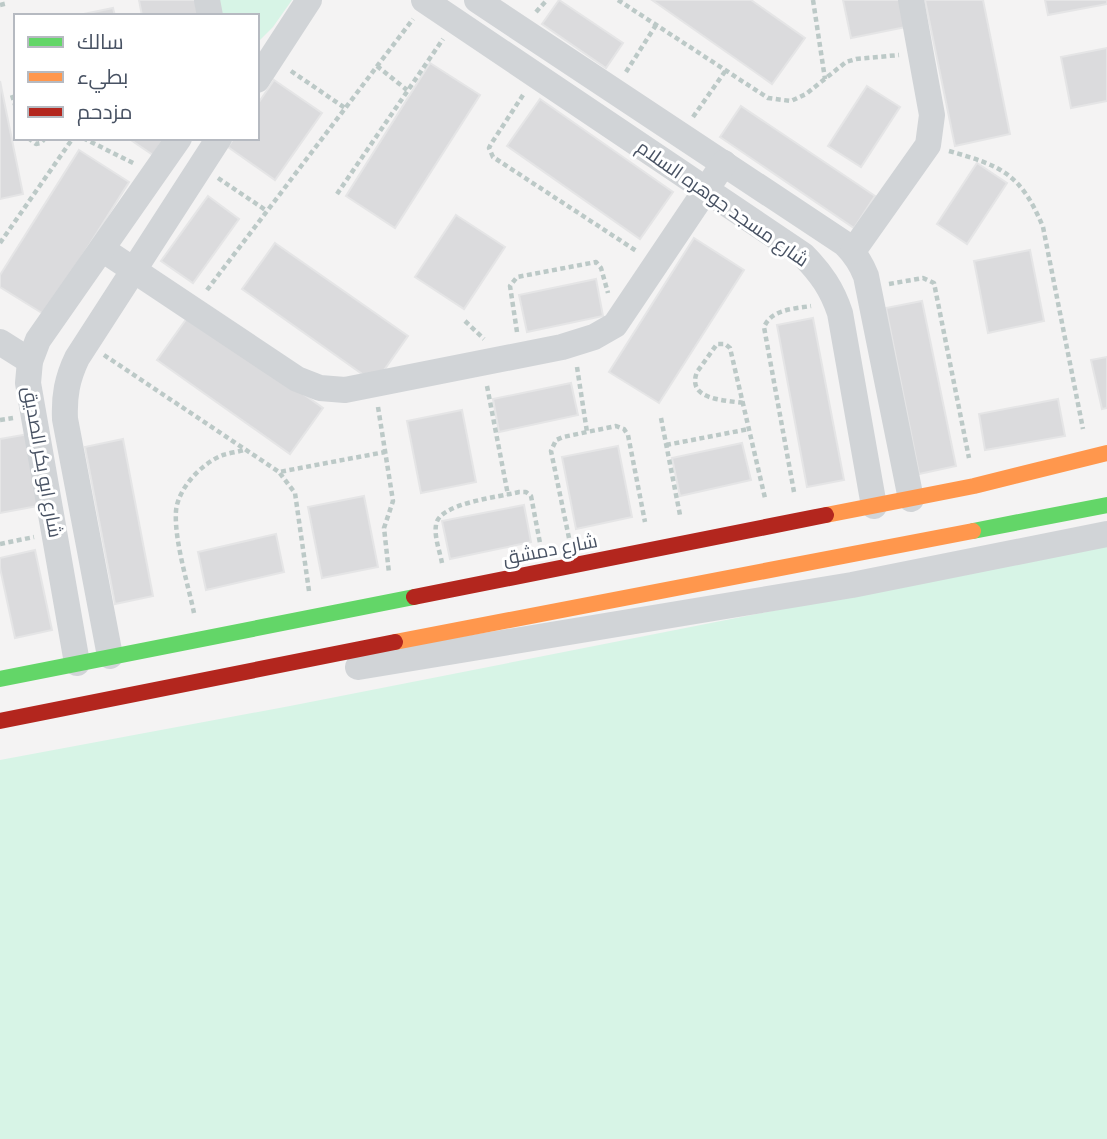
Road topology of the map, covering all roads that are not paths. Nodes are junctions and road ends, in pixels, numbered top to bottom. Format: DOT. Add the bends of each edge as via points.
graph roads {
  1 [pos="309,0"];
  2 [pos="477,0"];
  3 [pos="911,0"];
  4 [pos="442,8"];
  5 [pos="265,58"];
  6 [pos="178,140"];
  7 [pos="218,140"];
  8 [pos="724,163"];
  9 [pos="706,190"];
  10 [pos="102,249"];
  11 [pos="853,251"];
  12 [pos="134,270"];
  13 [pos="0,342"];
  14 [pos="30,361"];
  15 [pos="1107,453"];
  16 [pos="911,499"];
  17 [pos="1107,505"];
  18 [pos="874,506"];
  19 [pos="1107,534"];
  20 [pos="849,556"];
  21 [pos="852,585"];
  22 [pos="110,656"];
  23 [pos="77,663"];
  24 [pos="0,679"];
  25 [pos="42,712"];
  26 [pos="0,721"];
  1 -- 5 [label="street"];
  2 -- 8 [label="street, شارع مسجد جوهره السلام"];
  3 -- 11 [label="street" via="932,115 928,145"];
  4 -- 9 [label="street, شارع مسجد جوهره السلام"];
  6 -- 10 [label="street, شارع ابو بكر الصديق"];
  7 -- 12 [label="street, شارع ابو بكر الصديق"];
  8 -- 9 [label="street"];
  8 -- 11 [label="street, شارع مسجد جوهره السلام"];
  9 -- 12 [label="street" via="615,325 594,337 345,390 320,388 297,379"];
  9 -- 18 [label="street, شارع مسجد جوهره السلام" via="803,255 820,271 836,301"];
  10 -- 12 [label="street"];
  10 -- 14 [label="street, شارع ابو بكر الصديق" via="38,340"];
  11 -- 16 [label="street, شارع مسجد جوهره السلام" via="869,288"];
  12 -- 22 [label="street, شارع ابو بكر الصديق" via="86,343 68,377 64,398"];
  13 -- 14 [label="street"];
  14 -- 23 [label="street, شارع ابو بكر الصديق" via="28,383"];
  15 -- 16 [label="street, شارع دمشق"];
  16 -- 18 [label="street, شارع دمشق"];
  17 -- 20 [label="street"];
  18 -- 22 [label="street, شارع دمشق"];
  19 -- 21 [label="street"];
  20 -- 21 [label="street"];
  20 -- 25 [label="street"];
  21 -- 25 [label="street" via="89,712"];
  22 -- 23 [label="street, شارع دمشق"];
  23 -- 24 [label="street, شارع دمشق"];
  25 -- 26 [label="street"];
}
